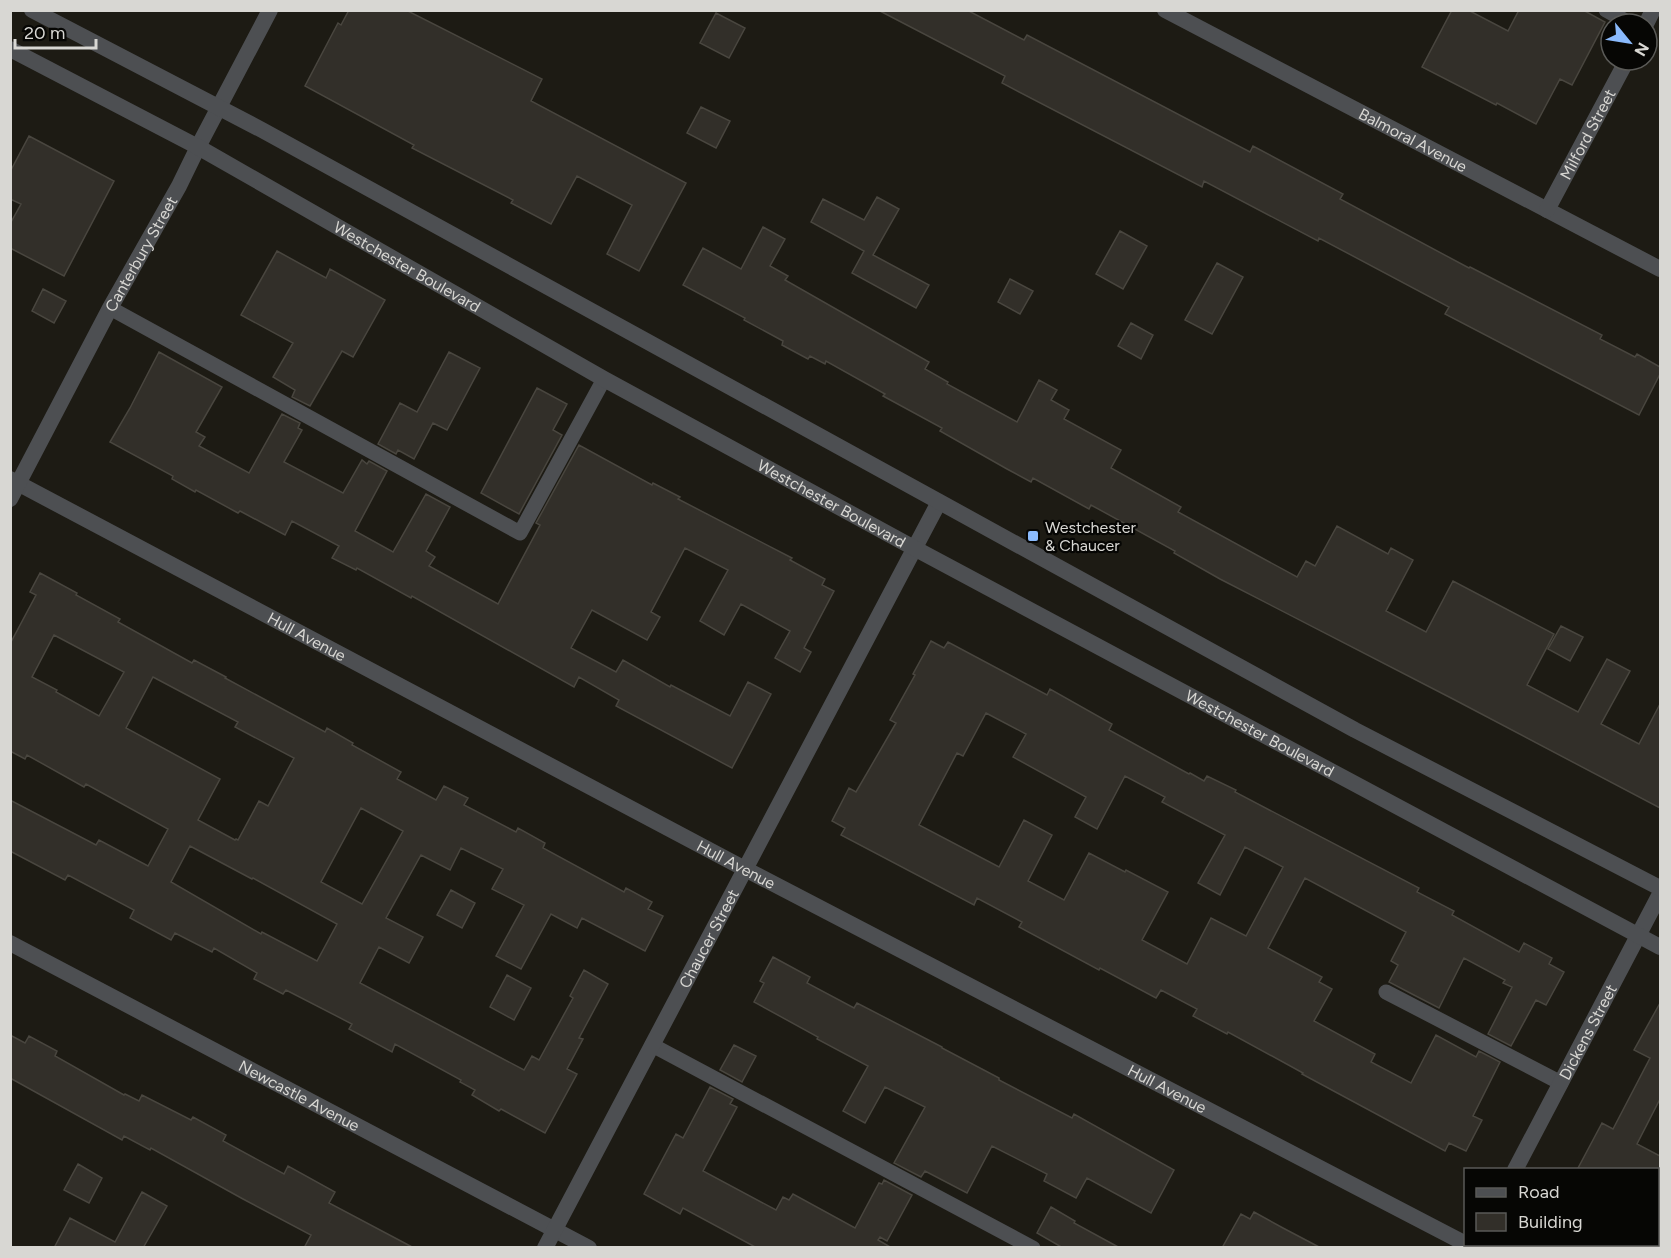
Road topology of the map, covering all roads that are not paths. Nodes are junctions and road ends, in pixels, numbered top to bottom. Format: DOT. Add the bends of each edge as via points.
graph roads {
  1 [pos="32,10"];
  2 [pos="270,10"];
  3 [pos="1165,10"];
  4 [pos="1190,16"];
  5 [pos="10,49"];
  6 [pos="1621,72"];
  7 [pos="220,107"];
  8 [pos="198,147"];
  9 [pos="1547,210"];
  10 [pos="1660,269"];
  11 [pos="110,308"];
  12 [pos="604,379"];
  13 [pos="15,481"];
  14 [pos="10,499"];
  15 [pos="939,502"];
  16 [pos="914,548"];
  17 [pos="745,869"];
  18 [pos="1660,888"];
  19 [pos="1660,894"];
  20 [pos="1638,936"];
  21 [pos="10,943"];
  22 [pos="1660,947"];
  23 [pos="1386,992"];
  24 [pos="651,1045"];
  25 [pos="1561,1083"];
  26 [pos="1516,1168"];
  27 [pos="555,1229"];
  28 [pos="1464,1243"];
  29 [pos="545,1248"];
  30 [pos="589,1248"];
  31 [pos="1033,1248"];
  1 -- 7 [label="street"];
  2 -- 7 [label="street, Canterbury Street"];
  3 -- 4 [label="street, Balmoral Avenue"];
  4 -- 9 [label="street, Balmoral Avenue"];
  5 -- 8 [label="street, Westchester Boulevard"];
  6 -- 9 [label="street, Milford Street"];
  7 -- 8 [label="street, Canterbury Street"];
  7 -- 15 [label="street"];
  8 -- 11 [label="street, Canterbury Street"];
  8 -- 12 [label="street, Westchester Boulevard"];
  9 -- 10 [label="street, Balmoral Avenue"];
  11 -- 12 [label="lane" via="520,533"];
  11 -- 13 [label="street, Canterbury Street"];
  12 -- 16 [label="street, Westchester Boulevard"];
  13 -- 14 [label="street, Canterbury Street"];
  13 -- 17 [label="street, Hull Avenue"];
  15 -- 16 [label="street, Chaucer Street"];
  15 -- 18 [label="street" via="1356,730"];
  16 -- 17 [label="street, Chaucer Street"];
  16 -- 20 [label="street, Westchester Boulevard"];
  17 -- 24 [label="street, Chaucer Street"];
  17 -- 28 [label="street, Hull Avenue"];
  19 -- 20 [label="street, Dickens Street"];
  20 -- 22 [label="street, Westchester Boulevard"];
  20 -- 25 [label="street, Dickens Street"];
  21 -- 27 [label="street, Newcastle Avenue"];
  23 -- 25 [label="lane"];
  24 -- 27 [label="street, Chaucer Street"];
  24 -- 31 [label="lane"];
  25 -- 26 [label="street, Dickens Street"];
  27 -- 29 [label="street, Chaucer Street"];
  27 -- 30 [label="street, Newcastle Avenue"];
}
